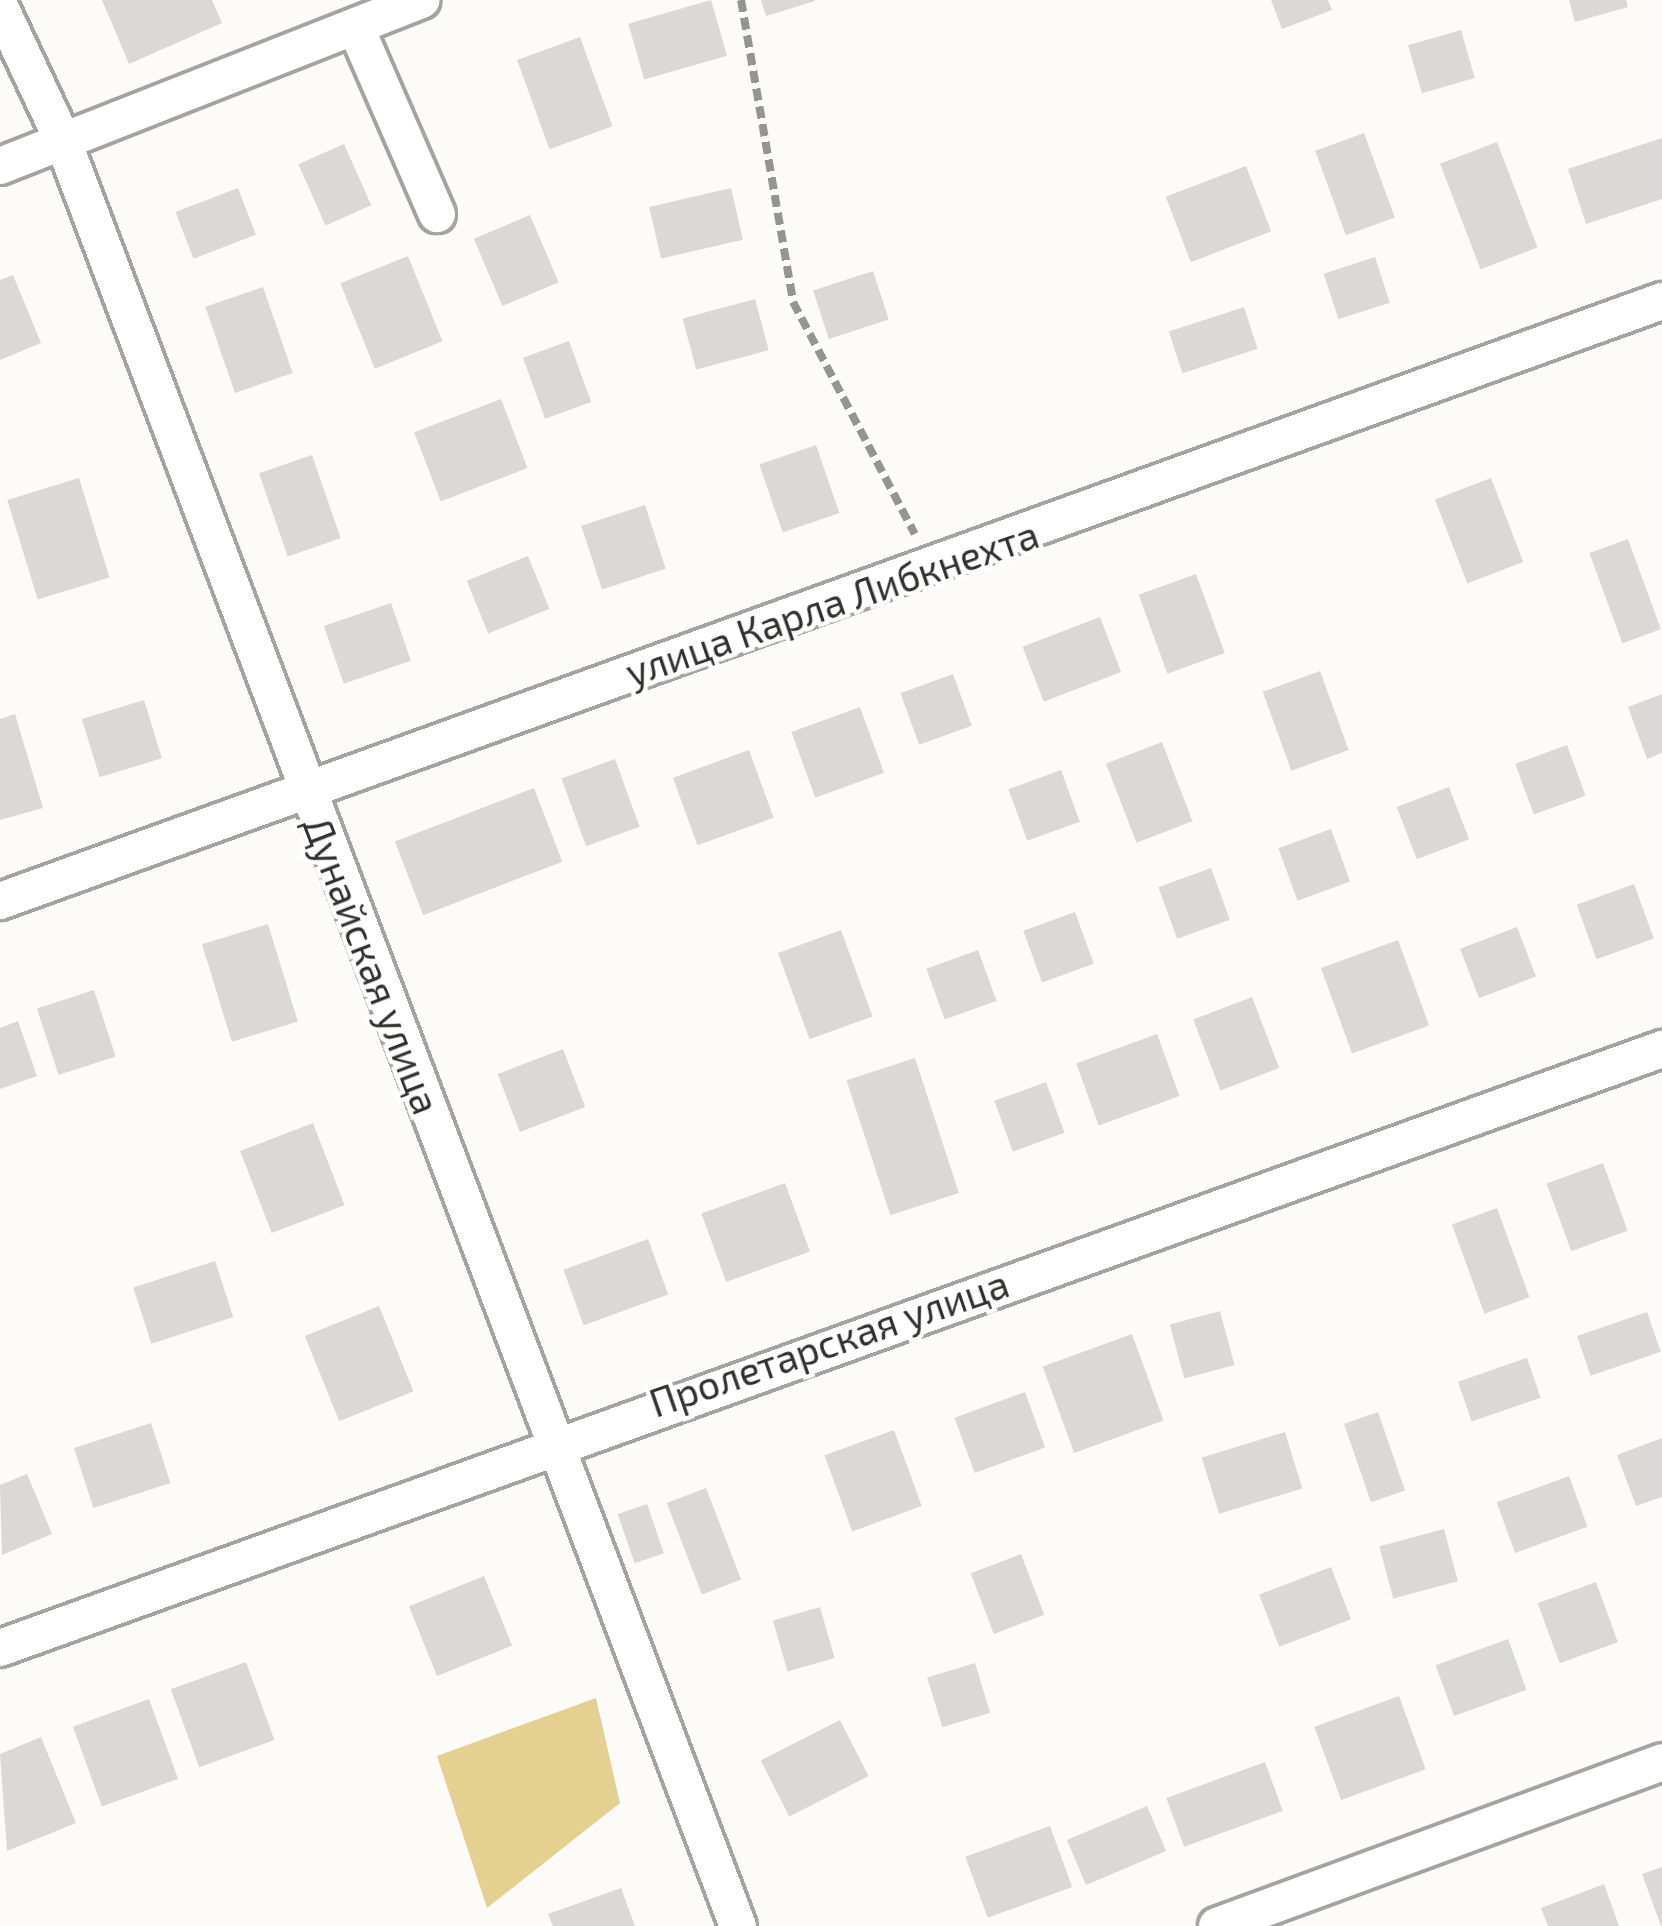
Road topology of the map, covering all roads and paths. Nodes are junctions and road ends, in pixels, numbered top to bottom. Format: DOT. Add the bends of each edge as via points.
graph roads {
  1 [pos="421,0"];
  2 [pos="741,0"];
  3 [pos="0,7"];
  4 [pos="356,28"];
  5 [pos="64,141"];
  6 [pos="0,166"];
  7 [pos="437,214"];
  8 [pos="1662,301"];
  9 [pos="934,569"];
  10 [pos="303,787"];
  11 [pos="0,901"];
  12 [pos="1662,1048"];
  13 [pos="556,1439"];
  14 [pos="0,1648"];
  15 [pos="1662,1762"];
  16 [pos="738,1926"];
  17 [pos="1217,1926"];
  1 -- 4 [label="street"];
  2 -- 9 [label="path" via="793,302"];
  3 -- 5 [label="street, Дунайская улица"];
  4 -- 5 [label="street"];
  4 -- 7 [label="street"];
  5 -- 6 [label="street"];
  5 -- 10 [label="street, Дунайская улица"];
  8 -- 9 [label="street, улица Карла Либкнехта"];
  9 -- 10 [label="street, улица Карла Либкнехта"];
  10 -- 11 [label="street, улица Карла Либкнехта"];
  10 -- 13 [label="street, Дунайская улица"];
  12 -- 13 [label="street, Пролетарская улица"];
  13 -- 14 [label="street, Пролетарская улица"];
  13 -- 16 [label="street, Дунайская улица"];
  15 -- 17 [label="street"];
}
